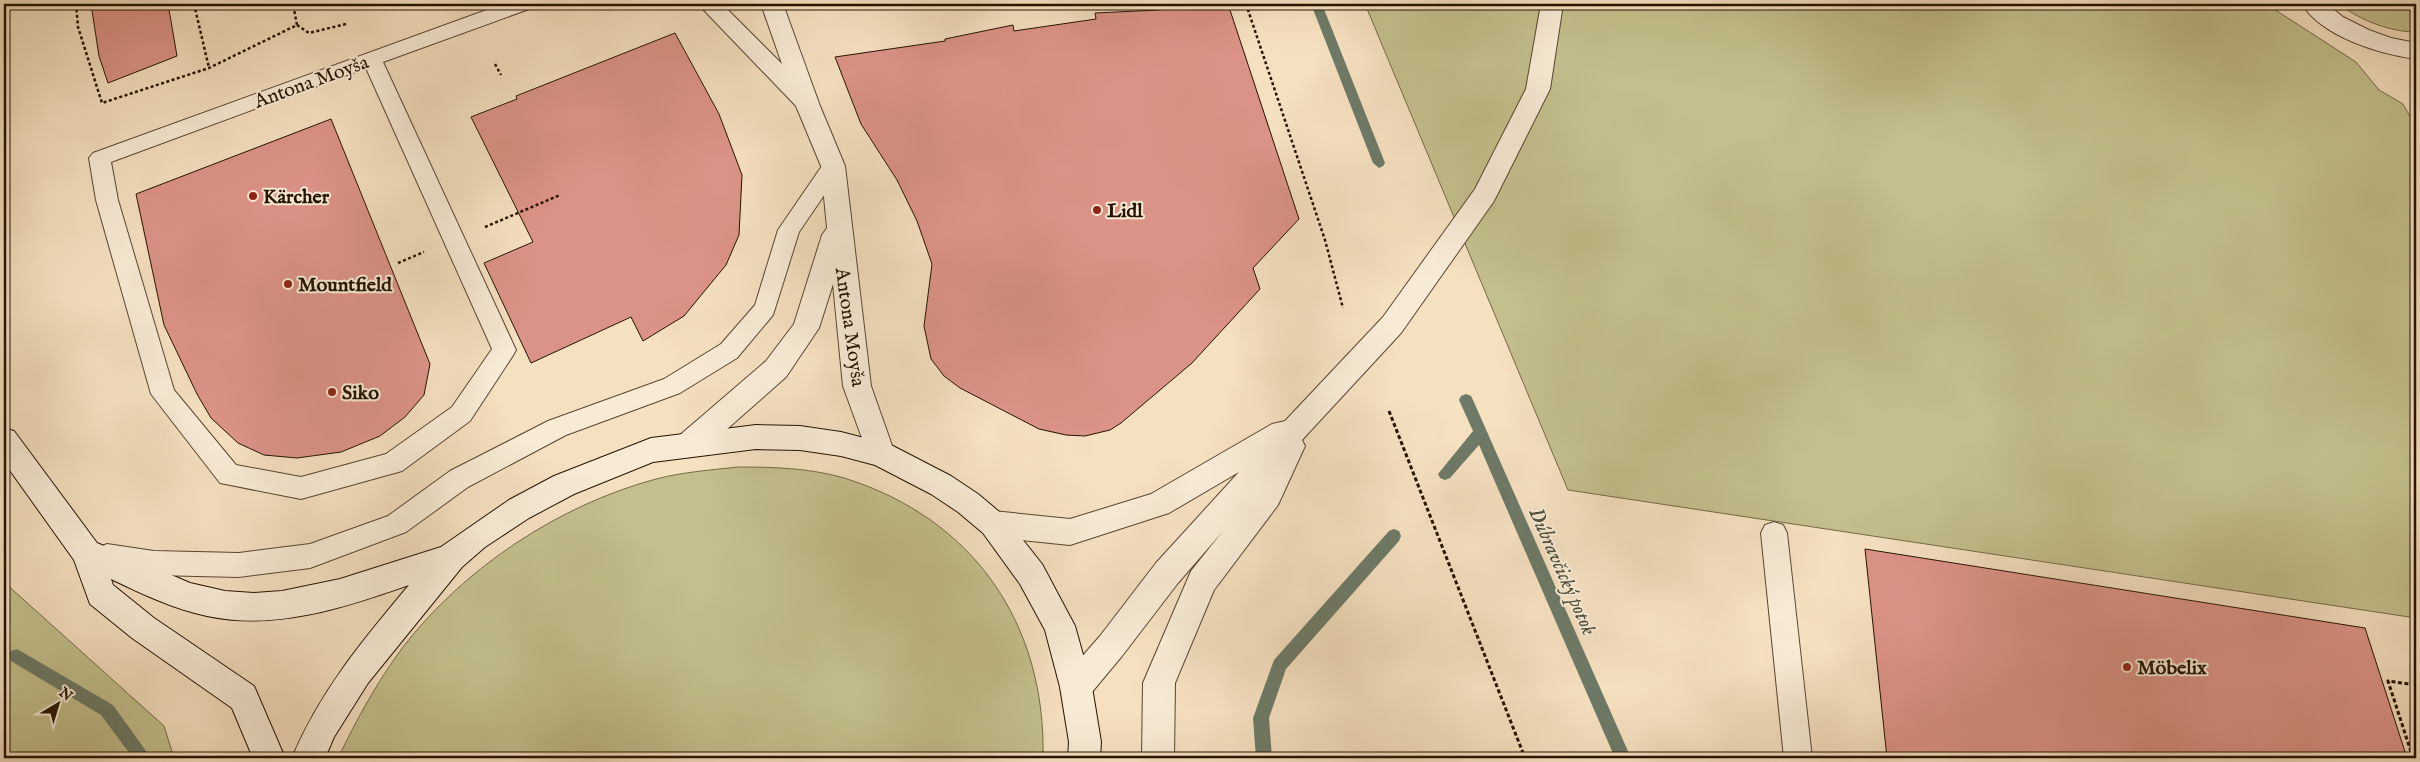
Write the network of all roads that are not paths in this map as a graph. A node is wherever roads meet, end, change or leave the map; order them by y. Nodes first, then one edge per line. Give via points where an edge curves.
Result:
1 (522, 4) edge
2 (709, 4) edge
3 (772, 4) edge
4 (1552, 4) edge
5 (2313, 4) edge
6 (2416, 52) edge
7 (372, 59) junction
8 (808, 106) junction
9 (833, 166) junction
10 (838, 226) junction
11 (1303, 420) junction
12 (4, 440) edge
13 (690, 444) junction
14 (881, 454) junction
15 (993, 524) junction
16 (1774, 533) dead end
17 (86, 553) junction
18 (451, 558) junction
19 (1076, 687) junction
20 (269, 758) edge
21 (308, 758) edge
22 (1084, 758) edge
23 (1158, 758) edge
24 (1798, 758) edge

1 - 7 lane, Antona Moyša
2 - 8 street, Antona Moyša
3 - 8 street, Antona Moyša
4 - 11 street via 1538,89 1485,194 1392,325
5 - 6 street via 2328,17 2363,36
7 - 7 lane, Antona Moyša via 504,350 461,414 393,463 301,488 229,475 163,394 107,200 100,158
8 - 9 street, Antona Moyša
9 - 10 street, Antona Moyša
9 - 17 lane via 789,230 765,310 729,350 672,386 557,428 459,480 397,524 310,556 239,565 154,563
10 - 13 street, Antona Moyša via 806,328 776,369
10 - 14 street, Antona Moyša via 856,386
11 - 15 street via 1159,504 1070,532
11 - 19 street via 1167,573
11 - 23 street via 1268,496 1202,581 1159,682
12 - 17 street
13 - 14 street via 756,437 800,438
13 - 18 street via 651,450 564,485 519,509
14 - 15 street via 941,485
15 - 19 street via 1031,574 1060,626
16 - 24 lane
17 - 18 street via 166,589 225,605 291,605
17 - 20 street via 102,594 143,628 243,697
18 - 21 street via 357,672
19 - 22 street via 1085,742

